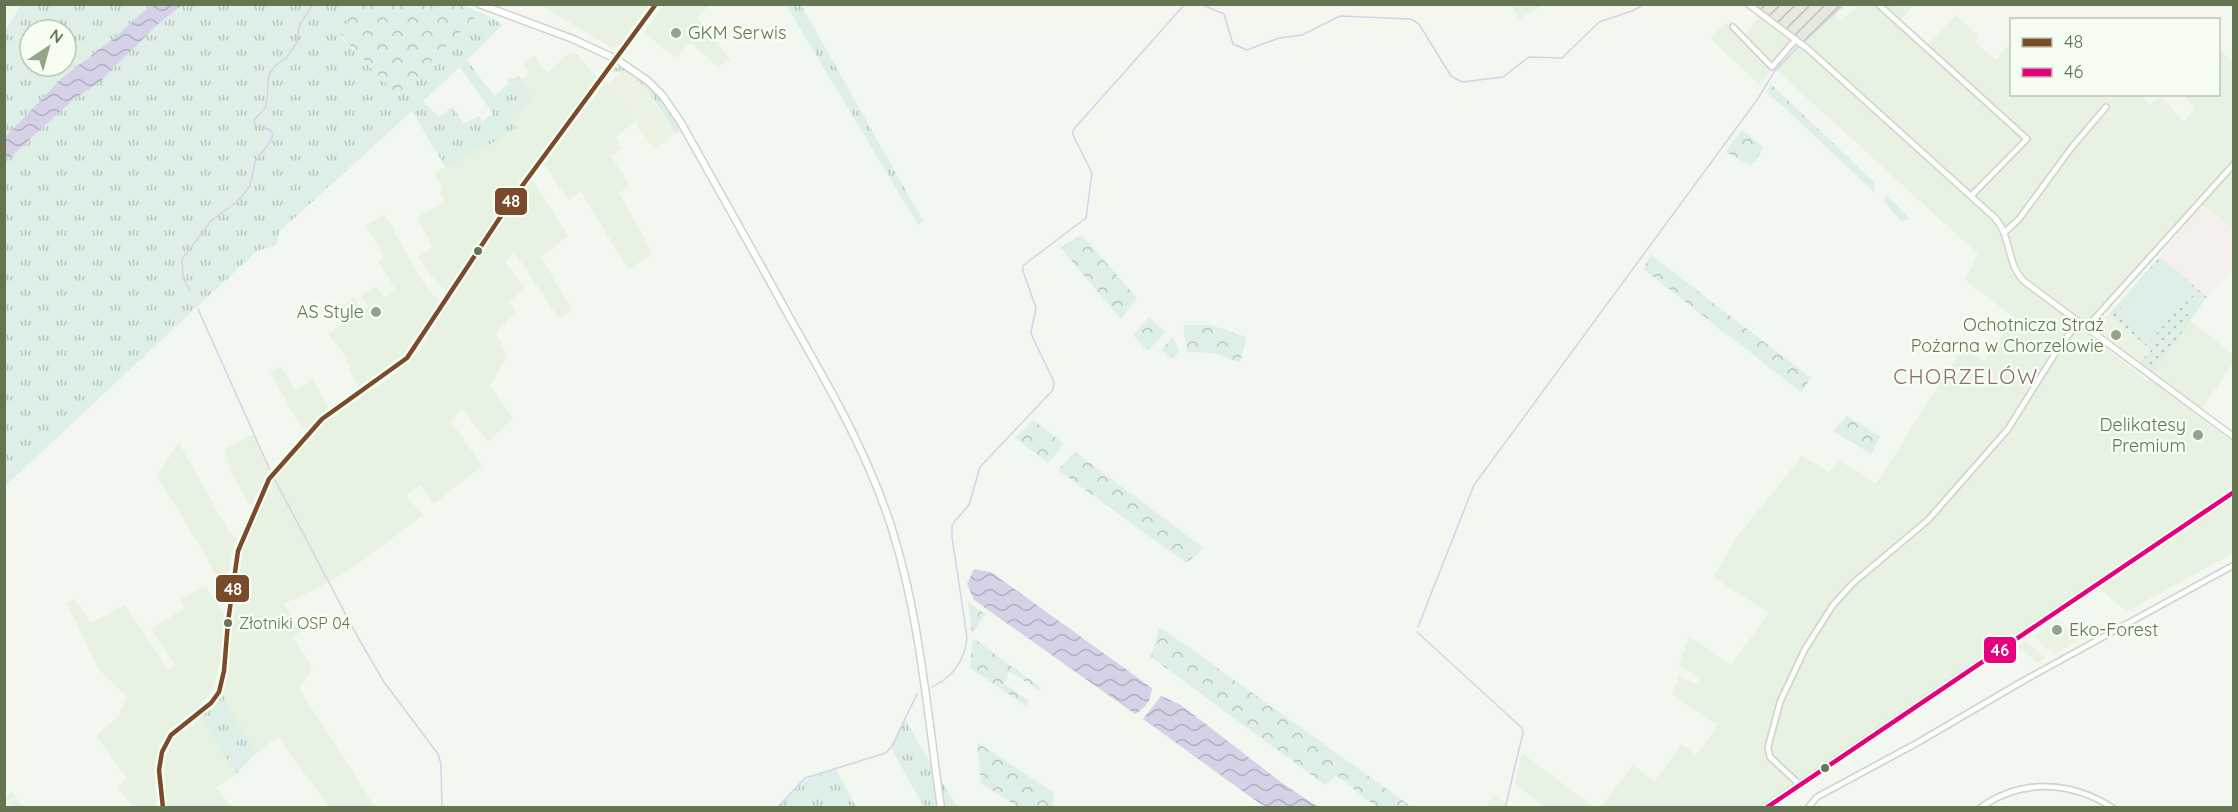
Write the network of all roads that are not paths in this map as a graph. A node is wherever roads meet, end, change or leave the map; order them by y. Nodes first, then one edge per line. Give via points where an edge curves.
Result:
1 (479, 4) edge
2 (656, 4) edge
3 (1749, 4) edge
4 (1878, 4) edge
5 (1732, 27) dead end
6 (1796, 39) junction
7 (616, 59) junction
8 (2106, 107) dead end
9 (2234, 164) edge
10 (1971, 196) junction
11 (2005, 232) junction
12 (2079, 322) junction
13 (2087, 327) junction
14 (2234, 437) edge
15 (2234, 492) edge
16 (2234, 565) edge
17 (1800, 785) junction
18 (163, 807) edge
19 (941, 807) edge
20 (1765, 807) edge
21 (1808, 807) edge
22 (1980, 807) edge
23 (2113, 807) edge

1 - 7 main road
2 - 7 street
3 - 6 street
4 - 10 street via 2027,139
5 - 6 street via 1772,67
6 - 10 street
7 - 18 street via 511,201 407,358 322,419 269,479 238,550 219,692 165,742 159,770
7 - 19 main road via 648,81 681,121 860,448 890,521 912,600
8 - 11 street
9 - 13 street
10 - 11 street
11 - 12 street via 2020,278
12 - 13 street
12 - 17 street via 2008,429 1928,520 1852,583 1817,628 1783,694 1768,747 1770,757
13 - 14 street
15 - 17 main road
16 - 21 street via 1817,796
17 - 20 main road
22 - 23 street via 2013,791 2048,785 2079,790

